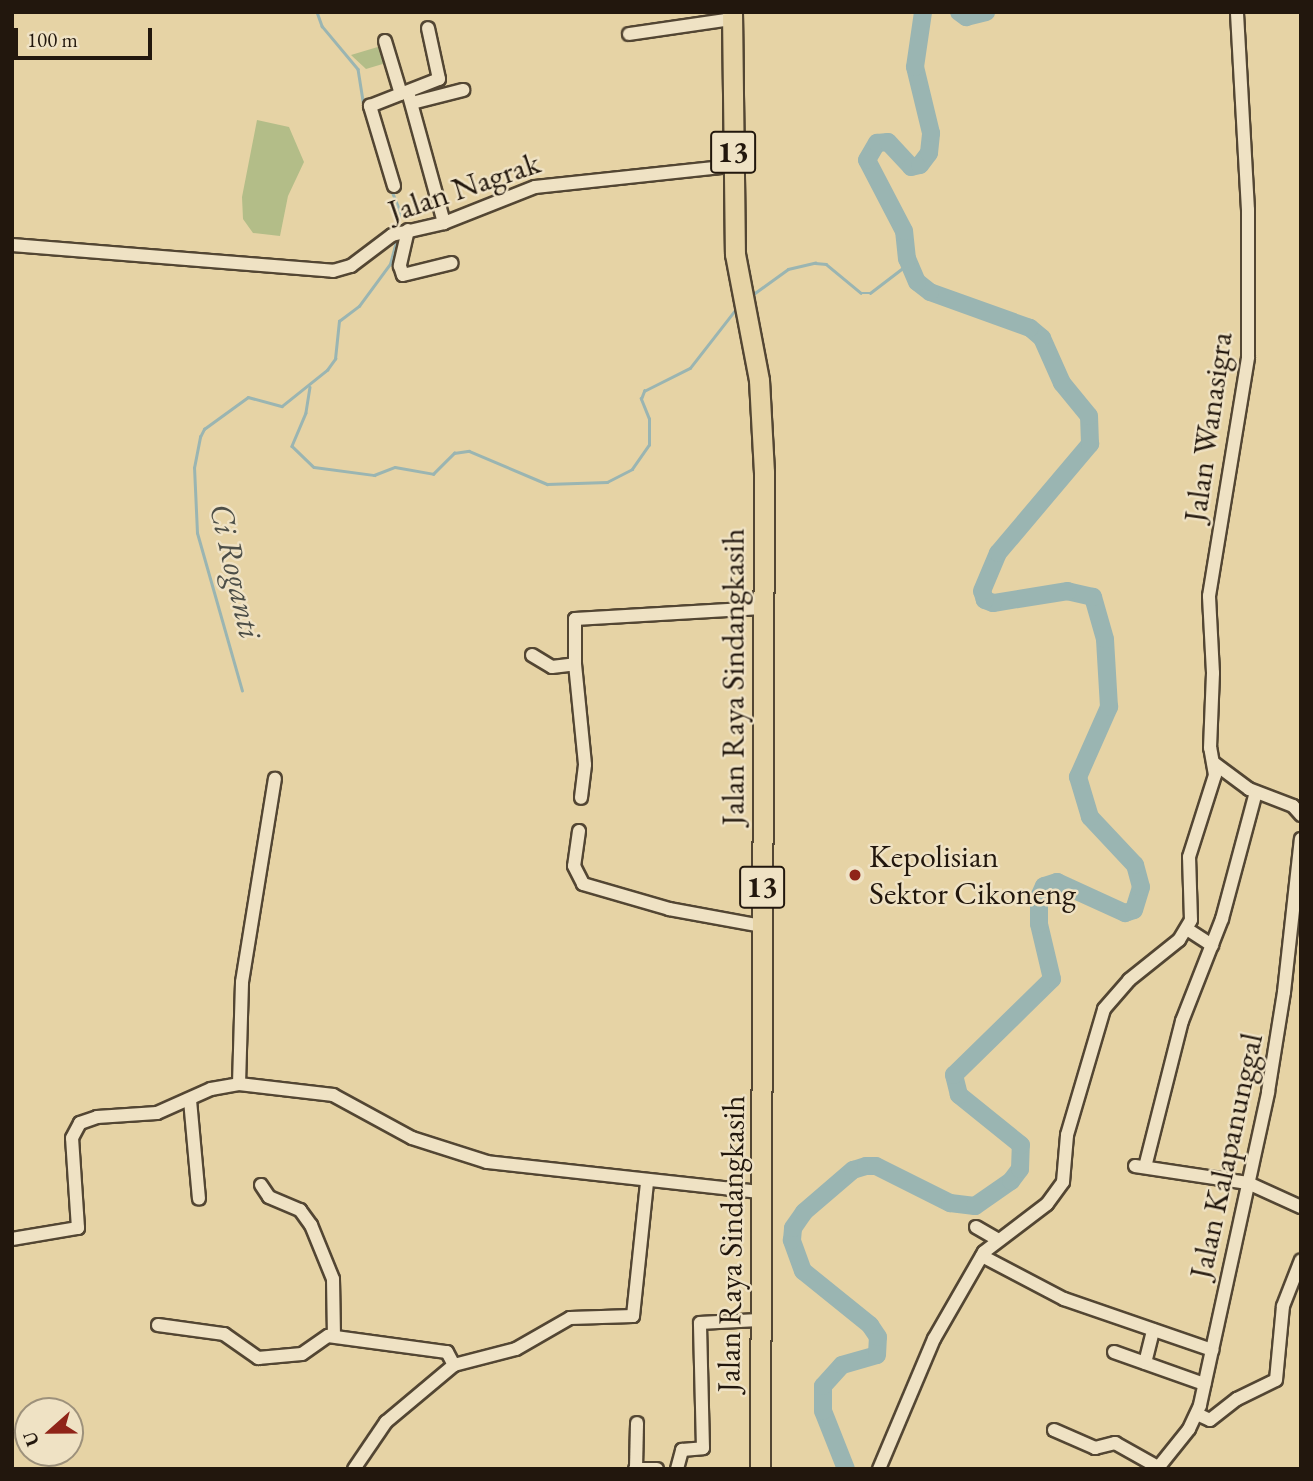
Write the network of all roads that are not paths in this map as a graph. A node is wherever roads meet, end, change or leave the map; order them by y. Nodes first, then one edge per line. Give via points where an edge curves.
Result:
1 (1237, 12) edge
2 (732, 15) edge
3 (428, 29) dead end
4 (629, 34) dead end
5 (385, 41) dead end
6 (440, 87) junction
7 (463, 90) dead end
8 (407, 96) junction
9 (733, 166) junction
10 (394, 187) dead end
11 (444, 223) junction
12 (408, 230) junction
13 (12, 245) edge
14 (453, 263) dead end
15 (762, 608) junction
16 (532, 655) dead end
17 (575, 664) junction
18 (1217, 766) junction
19 (275, 779) dead end
20 (1256, 792) junction
21 (581, 798) dead end
22 (1301, 815) edge
23 (579, 831) dead end
24 (1301, 839) edge
25 (762, 926) junction
26 (1189, 930) junction
27 (1212, 945) junction
28 (239, 1084) junction
29 (190, 1100) junction
30 (647, 1182) junction
31 (1248, 1183) junction
32 (261, 1185) dead end
33 (760, 1192) junction
34 (199, 1199) dead end
35 (1301, 1207) edge
36 (976, 1227) dead end
37 (12, 1239) edge
38 (997, 1239) junction
39 (982, 1256) junction
40 (1301, 1261) edge
41 (758, 1320) junction
42 (158, 1325) dead end
43 (1153, 1330) junction
44 (334, 1336) junction
45 (1212, 1350) junction
46 (1114, 1352) dead end
47 (1145, 1363) junction
48 (454, 1365) junction
49 (1204, 1384) junction
50 (1204, 1418) junction
51 (637, 1423) dead end
52 (1054, 1430) dead end
53 (635, 1468) edge
54 (1158, 1468) edge
55 (354, 1469) edge
56 (657, 1469) edge
57 (677, 1469) edge
58 (760, 1469) edge
59 (879, 1469) edge

1 - 18 street, Jalan Wanasigra via 1248,210 1248,357 1209,596 1210,748
2 - 4 street
2 - 9 highway, 13
3 - 6 street via 441,74
5 - 8 street
6 - 7 street
6 - 8 street
8 - 10 street via 370,106
8 - 11 street
9 - 11 street, Jalan Nagrak via 559,182
9 - 15 highway, Jalan Raya Sindangkasih / 13 via 743,300 760,391
11 - 12 street, Jalan Nagrak
12 - 13 street, Jalan Nagrak via 391,236 351,266 324,272
12 - 14 street via 400,266 403,275
15 - 17 street via 575,619
15 - 25 highway, Jalan Raya Sindangkasih / 13
16 - 17 street via 552,667
17 - 21 street via 585,765
18 - 20 street
18 - 26 street, Jalan Wanasigra via 1189,858
19 - 28 street via 244,970
20 - 22 street via 1293,806
20 - 27 street
23 - 25 street via 574,858 577,879 670,909
24 - 31 street, Jalan Kalapanunggal via 1282,1005
25 - 33 highway, Jalan Raya Sindangkasih / 13
26 - 27 street
26 - 38 street via 1129,980 1104,1009 1067,1135 1065,1178 1047,1204
27 - 31 street via 1182,1021 1140,1167
28 - 29 street
28 - 30 street via 333,1095 412,1138 486,1162
29 - 34 street
29 - 37 street via 157,1113 97,1117 80,1123 72,1138 78,1228
30 - 33 street
30 - 48 street via 633,1316 570,1318 516,1349
31 - 35 street
31 - 45 street, Jalan Kalapanunggal
32 - 44 street via 269,1197 300,1210 311,1225 333,1279
33 - 41 highway, Jalan Raya Sindangkasih / 13
36 - 38 street
38 - 39 street
39 - 43 street via 1065,1299
39 - 59 street via 934,1339
40 - 50 street via 1283,1306 1278,1378
41 - 57 street via 700,1323 703,1448 682,1450
41 - 58 highway, Jalan Raya Sindangkasih / 13
42 - 44 street via 224,1334 258,1358 302,1354 325,1336
43 - 45 street
43 - 47 street
44 - 48 street via 447,1352
45 - 49 street, Jalan Kalapanunggal
46 - 47 street
47 - 49 street
48 - 55 street via 386,1422
49 - 50 street, Jalan Kalapanunggal
50 - 54 street, Jalan Kalapanunggal
51 - 53 street
52 - 54 street via 1095,1448 1115,1443
53 - 56 street

